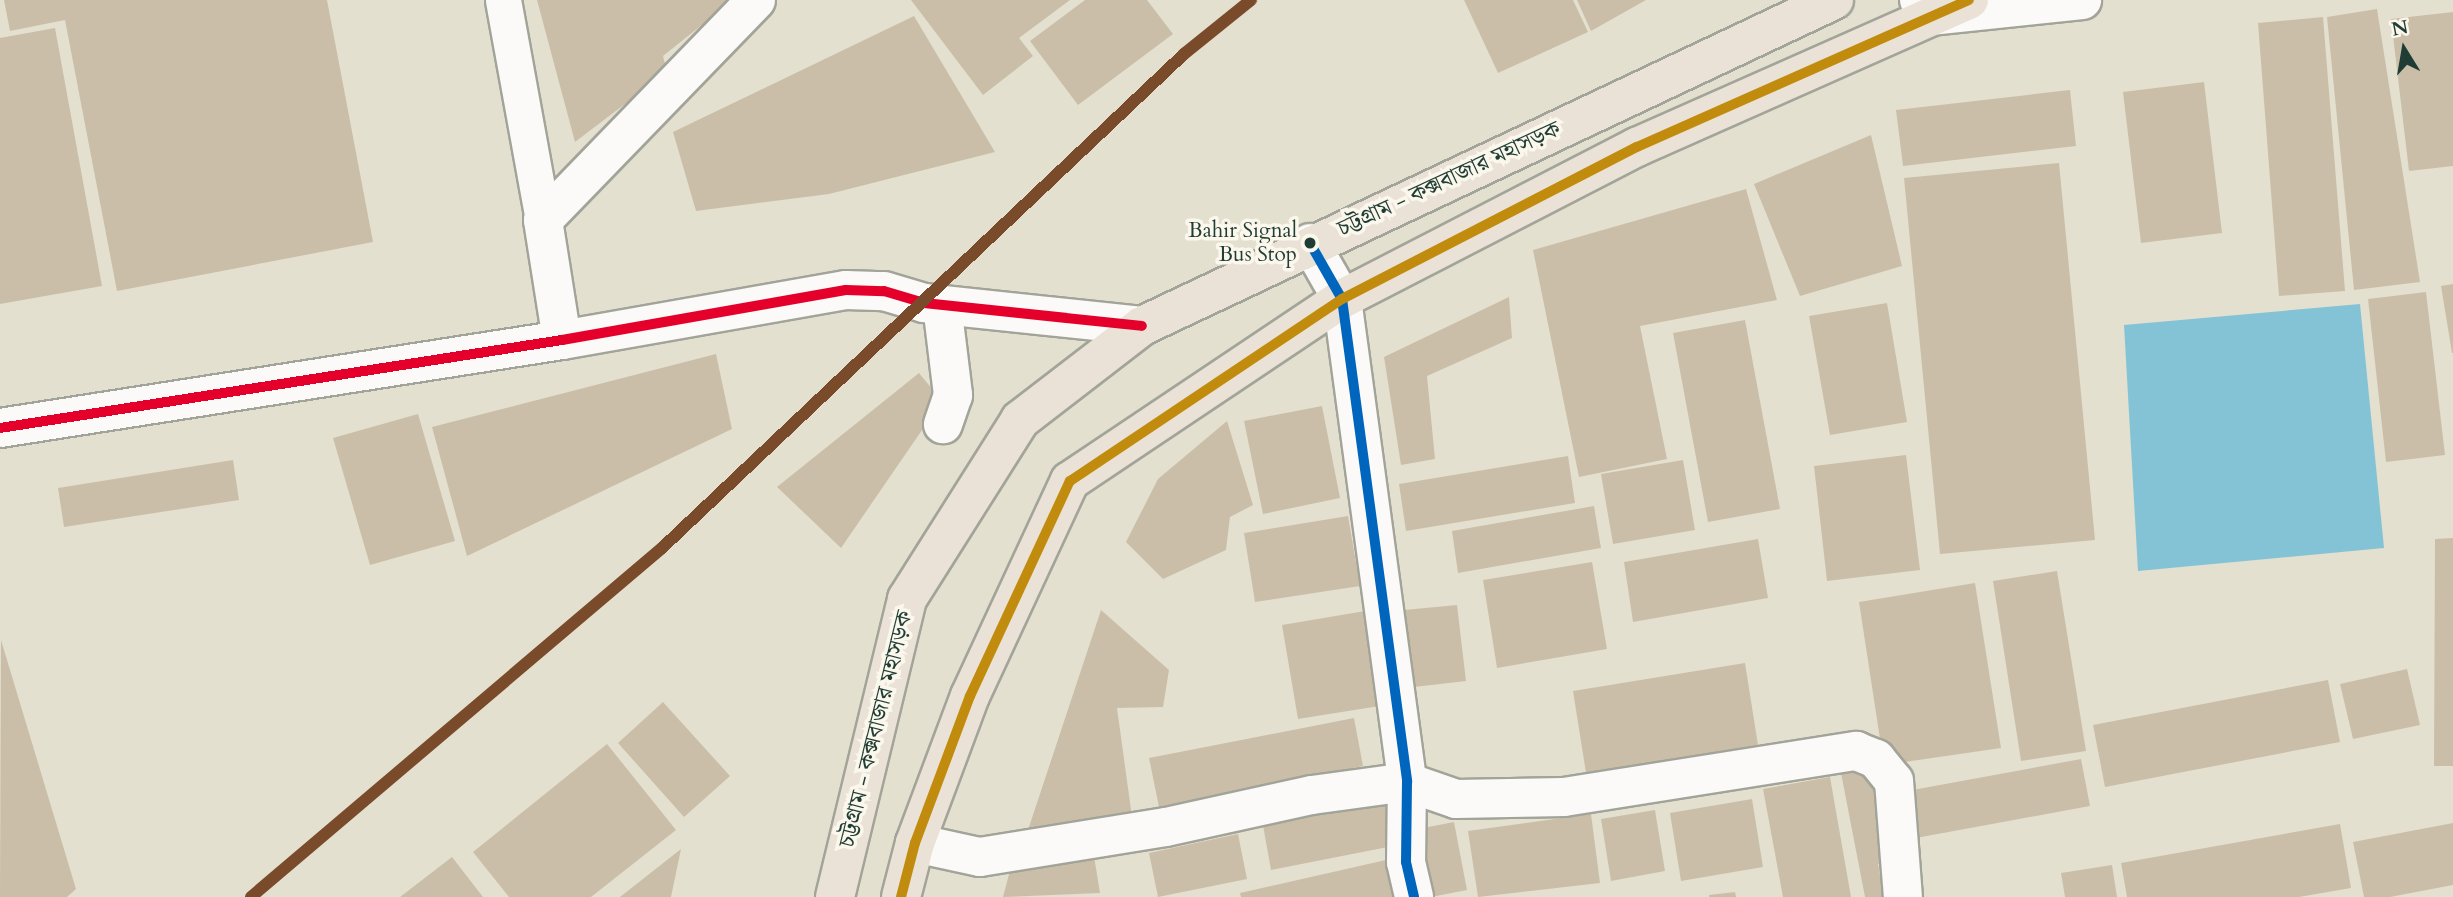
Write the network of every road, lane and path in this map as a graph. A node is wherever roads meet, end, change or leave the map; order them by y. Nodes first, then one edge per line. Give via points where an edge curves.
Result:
1 (503, 0) edge
2 (756, 0) edge
3 (1834, 0) edge
4 (1969, 0) edge
5 (2082, 0) edge
6 (1925, 8) edge
7 (543, 220) junction
8 (1310, 243) junction
9 (1342, 299) junction
10 (942, 305) junction
11 (1142, 326) junction
12 (562, 340) junction
13 (943, 424) dead end
14 (0, 428) edge
15 (1407, 782) junction
16 (915, 843) junction
17 (835, 897) edge
18 (901, 897) edge
19 (1413, 897) edge
20 (1903, 897) edge

1 - 7 lane
2 - 7 street
3 - 8 highway, চট্টগ্রাম - কক্সবাজার মহাসড়ক
4 - 6 highway
5 - 6 street
6 - 9 highway via 1637,147
7 - 12 street
8 - 9 street
8 - 11 highway, চট্টগ্রাম - কক্সবাজার মহাসড়ক
9 - 15 street
9 - 16 highway via 1070,481 970,696
10 - 11 street
10 - 12 street via 884,290 846,290
10 - 13 street via 953,395
11 - 17 highway, চট্টগ্রাম - কক্সবাজার মহাসড়ক via 1020,420 907,599
12 - 14 street
15 - 16 street via 1312,795 1166,827 981,857
15 - 19 street via 1406,862
15 - 20 street via 1456,799 1564,797 1856,751 1876,759 1894,781
16 - 18 highway

